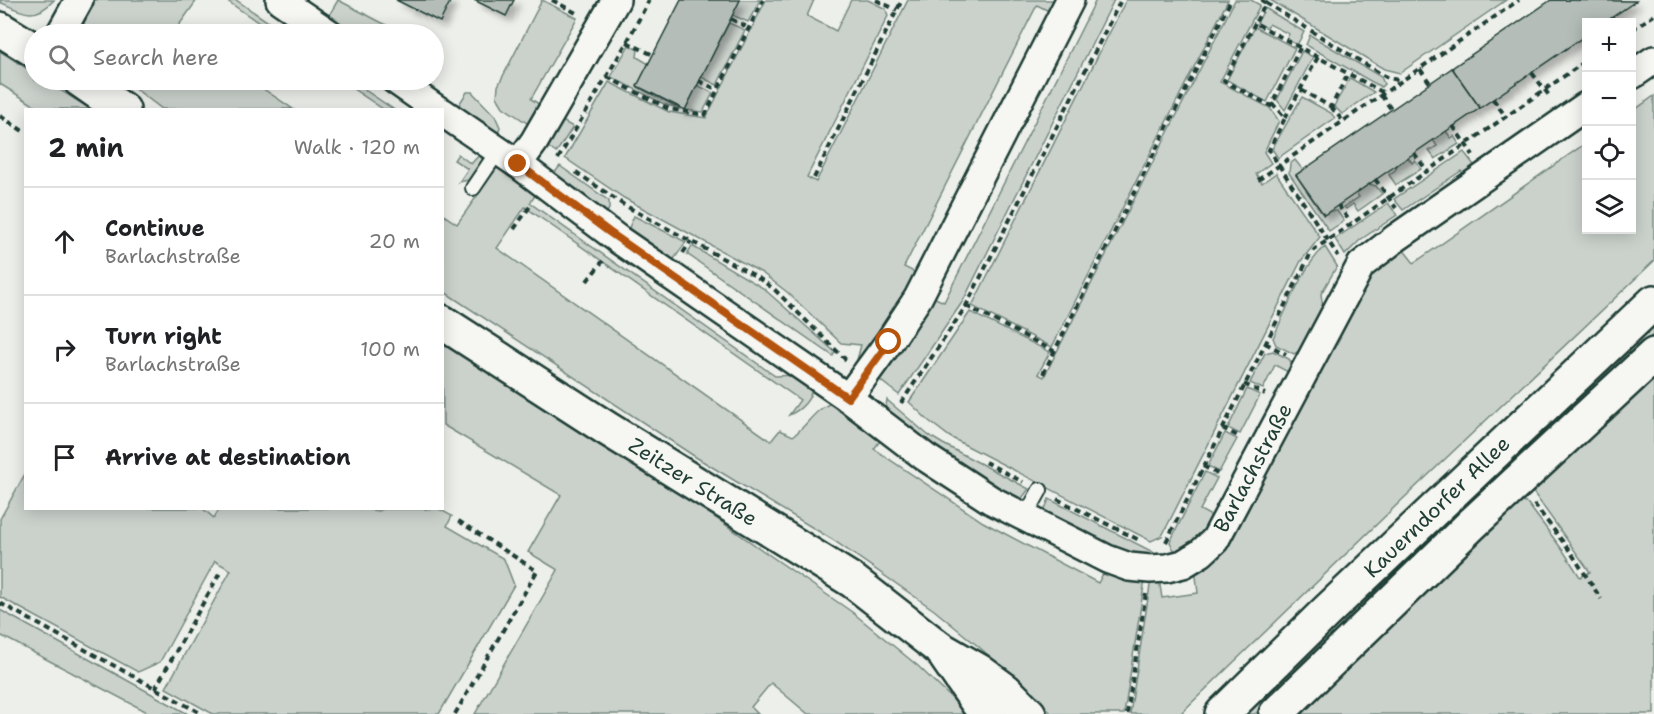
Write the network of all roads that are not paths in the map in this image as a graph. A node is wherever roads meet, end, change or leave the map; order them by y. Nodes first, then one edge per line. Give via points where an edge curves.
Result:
1 (80, 0) edge
2 (280, 0) edge
3 (616, 0) edge
4 (1070, 0) edge
5 (66, 24) edge
6 (315, 24) edge
7 (0, 29) edge
8 (24, 44) edge
9 (1654, 60) edge
10 (1636, 72) edge
11 (94, 90) edge
12 (409, 90) edge
13 (120, 108) edge
14 (435, 108) edge
15 (1582, 109) edge
16 (444, 113) edge
17 (508, 157) junction
18 (474, 188) dead end
19 (1654, 302) edge
20 (444, 323) edge
21 (1654, 355) edge
22 (848, 398) junction
23 (1040, 490) dead end
24 (1024, 518) junction
25 (939, 648) junction
26 (989, 714) edge
27 (1029, 714) edge
28 (1222, 714) edge
29 (1276, 714) edge

1 - 5 street
2 - 6 street
3 - 17 street via 534,142
4 - 22 street via 918,298
7 - 8 main road
9 - 10 street
11 - 13 main road
12 - 14 street
15 - 24 street, Barlachstraße via 1361,265 1215,540 1201,553 1167,568 1129,567
16 - 17 street, Barlachstraße
17 - 18 lane
17 - 22 street, Barlachstraße via 614,236
19 - 28 main road, Kauerndorfer Allee
20 - 25 main road, Zeitzer Straße via 853,581
21 - 29 main road, Kauerndorfer Allee
22 - 24 street, Barlachstraße via 925,457
23 - 24 lane
25 - 26 main road, Zeitzer Straße
25 - 27 main road, Zeitzer Straße via 979,671

